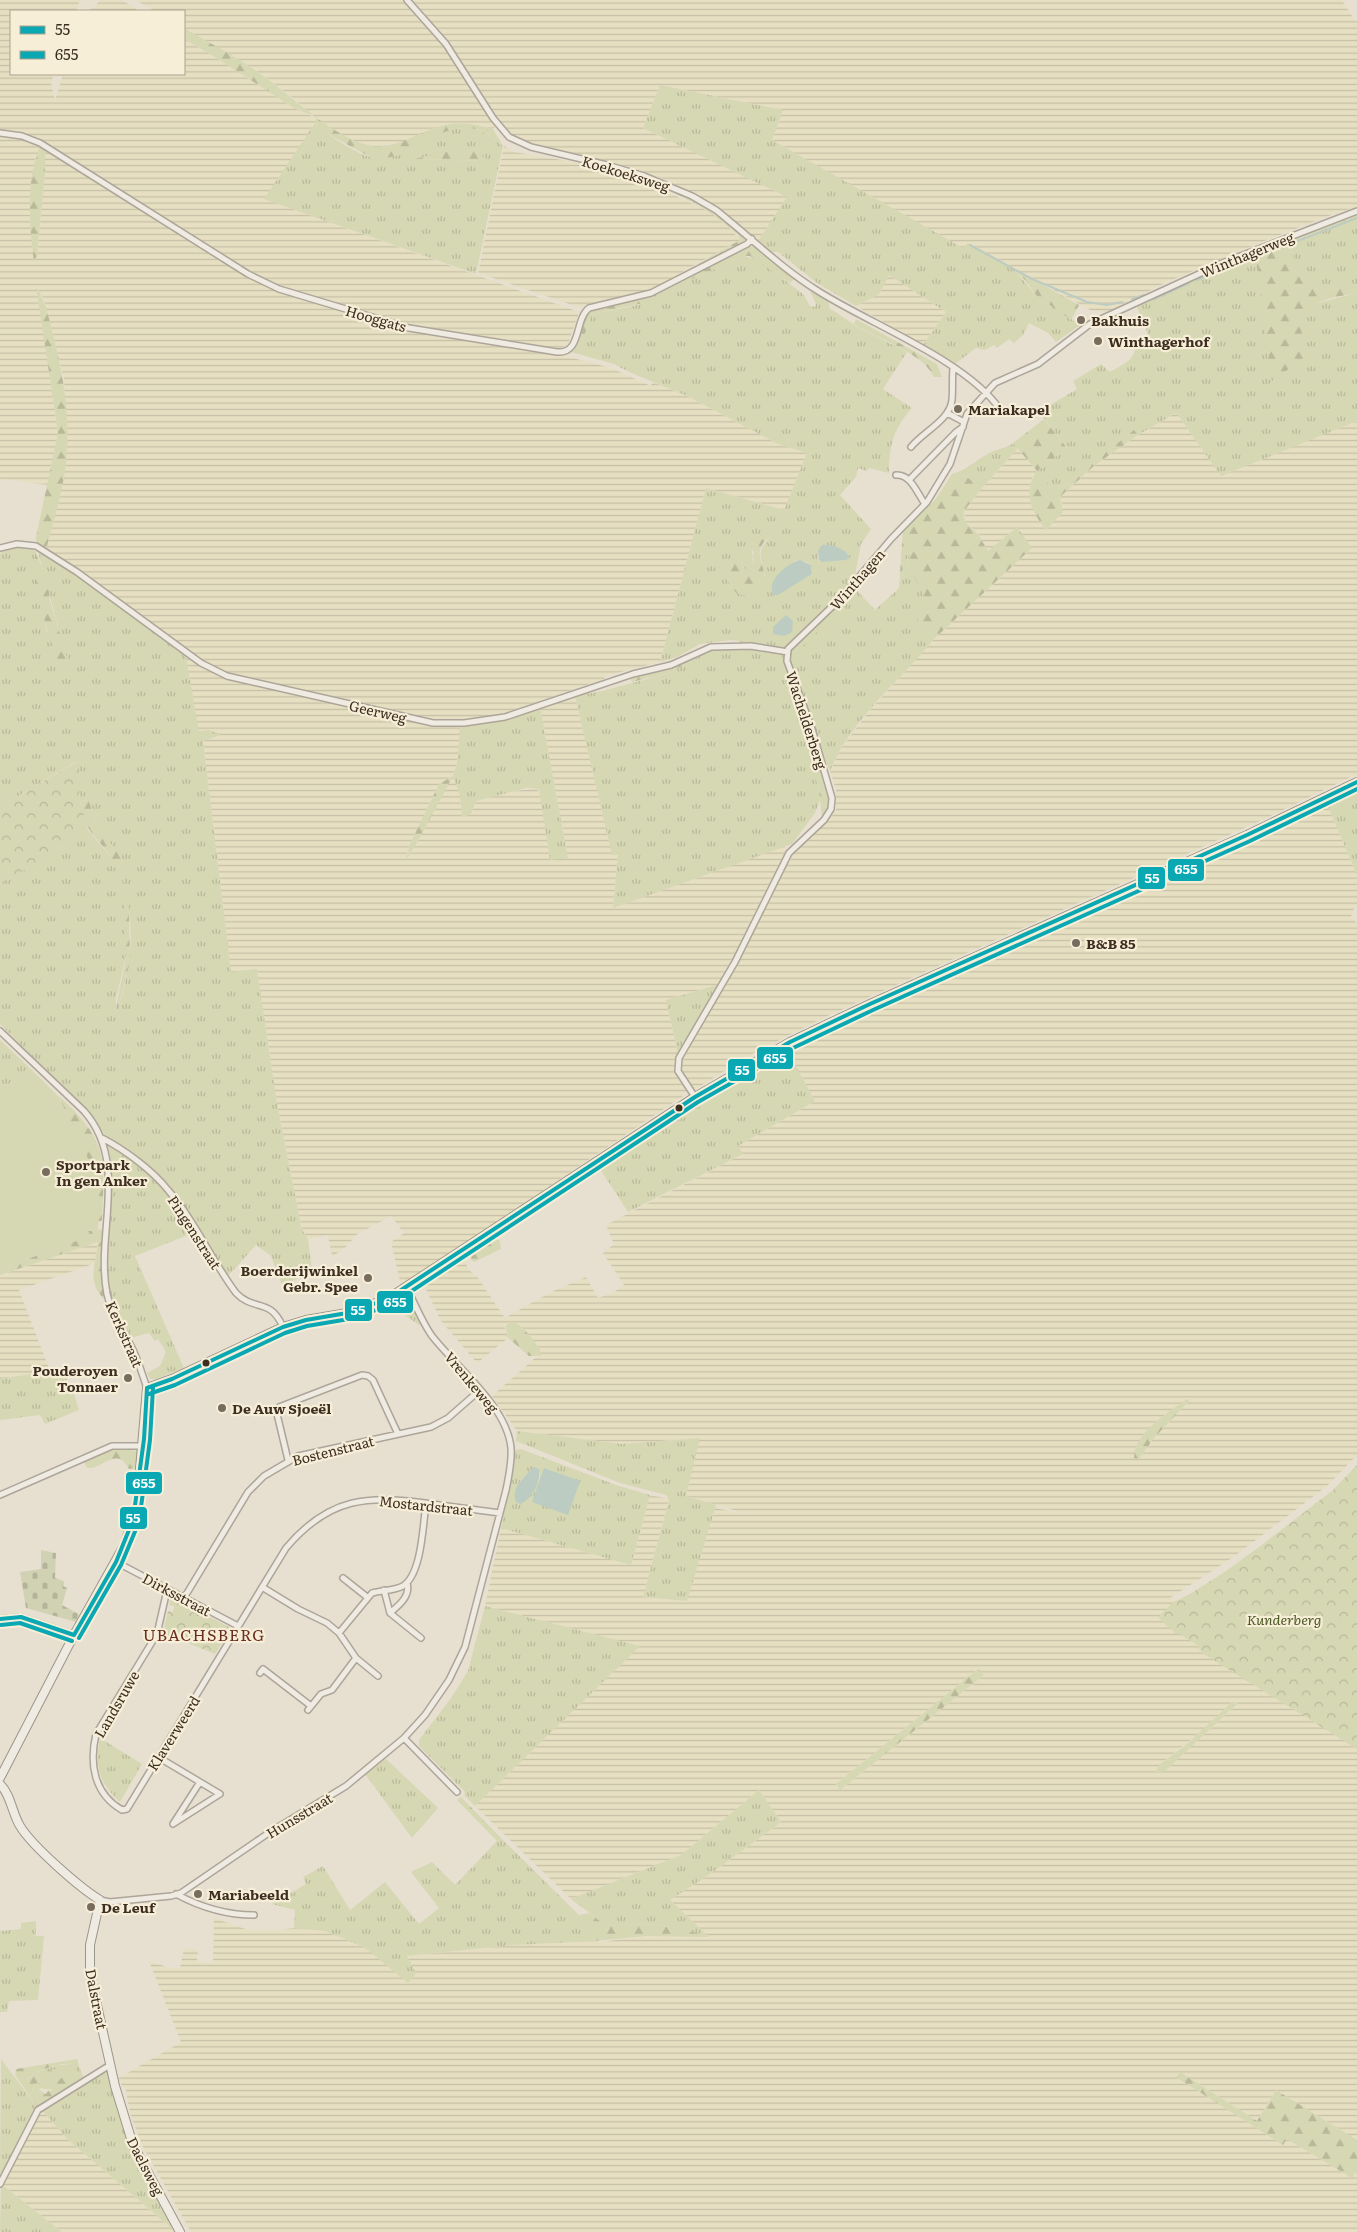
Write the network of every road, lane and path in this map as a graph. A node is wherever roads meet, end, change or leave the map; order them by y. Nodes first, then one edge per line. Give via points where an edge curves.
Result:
1 (407, 0) edge
2 (0, 133) edge
3 (1357, 211) edge
4 (752, 239) junction
5 (1140, 303) joint
6 (953, 368) junction
7 (986, 392) junction
8 (999, 408) dead end
9 (947, 413) junction
10 (964, 425) junction
11 (911, 447) dead end
12 (896, 475) dead end
13 (909, 480) junction
14 (926, 504) junction
15 (0, 548) edge
16 (788, 652) junction
17 (1357, 782) edge
18 (0, 1031) edge
19 (695, 1097) junction
20 (102, 1138) junction
21 (407, 1288) junction
22 (283, 1326) junction
23 (147, 1388) junction
24 (480, 1390) junction
25 (398, 1434) junction
26 (143, 1446) junction
27 (288, 1460) junction
28 (0, 1495) edge
29 (426, 1503) junction
30 (500, 1513) junction
31 (116, 1562) junction
32 (343, 1578) dead end
33 (407, 1583) junction
34 (262, 1586) junction
35 (167, 1590) junction
36 (384, 1590) junction
37 (367, 1597) junction
38 (184, 1598) junction
39 (390, 1613) junction
40 (0, 1619) edge
41 (238, 1626) junction
42 (339, 1633) junction
43 (74, 1635) junction
44 (421, 1638) dead end
45 (220, 1658) joint
46 (356, 1658) junction
47 (260, 1673) dead end
48 (378, 1676) dead end
49 (404, 1738) junction
50 (158, 1756) junction
51 (1, 1774) edge
52 (200, 1782) junction
53 (0, 1784) edge
54 (457, 1792) dead end
55 (127, 1809) joint
56 (176, 1894) junction
57 (100, 1900) junction
58 (254, 1915) dead end
59 (110, 2065) junction
60 (118, 2098) joint
61 (0, 2184) edge
62 (180, 2232) edge

1 - 4 street, Koekoeksweg via 446,44 493,118 509,137 530,147 623,169 669,186 709,205
2 - 4 street, Hooggats via 40,143 271,286 409,328 554,352 572,348 584,312 589,308 650,293
3 - 5 street, Winthagerweg via 1225,262
4 - 6 street, Koekoeksweg via 818,291
5 - 7 street, Winthagen via 1086,326 1038,364 995,383
6 - 7 street
6 - 9 street via 952,402
7 - 8 street
7 - 10 street, Winthagen via 967,414
9 - 10 street
9 - 11 street
10 - 13 street, Winthagen
10 - 14 street, Winthagen via 950,464
12 - 13 street via 903,475
13 - 14 street
14 - 16 street, Winthagen via 898,531 835,606 792,644
15 - 16 street, Geerweg via 17,544 36,546 77,572 201,663 227,676 433,723 464,723 505,717 632,674 678,662 711,646 751,646
16 - 19 street, Wachelderberg via 787,661 812,729 832,805 824,820 790,853 728,975 680,1058 678,1070
17 - 19 street via 1247,835 819,1027
18 - 20 street, Kerkstraat via 89,1116
19 - 21 street
20 - 22 street, Pingenstraat via 161,1182 236,1293 246,1301 273,1310
20 - 23 street, Kerkstraat via 109,1172 105,1257 107,1295
21 - 22 street via 369,1307
21 - 24 street, Vrenkeweg via 431,1333
22 - 23 street via 178,1377
23 - 26 street, Kerkstraat
24 - 25 street, Bostenstraat via 440,1424
24 - 30 street, Vrenkeweg via 502,1420 511,1446 510,1468
25 - 27 street, Bostenstraat
25 - 27 street via 374,1380 362,1376 279,1407 277,1414
26 - 28 street via 112,1446
26 - 31 street, Kerkstraat via 133,1520
27 - 38 street, Bostenstraat via 248,1492
29 - 30 street, Mostardstraat
29 - 33 street via 420,1552
29 - 34 street, Mostardstraat via 388,1498 350,1503 333,1510 293,1540
30 - 49 street, Hunsstraat via 459,1662 435,1703
31 - 35 street, Dirksstraat
31 - 43 street, Kerkstraat
32 - 37 street
33 - 36 street
33 - 39 street via 406,1596
34 - 41 street, Mostardstraat
34 - 42 street
35 - 38 street, Dirksstraat
35 - 55 street, Landsruwe via 157,1634 96,1734 93,1747 96,1781 116,1806
36 - 37 street
36 - 39 street
37 - 42 street
38 - 41 street, Dirksstraat
39 - 44 street
40 - 43 street via 20,1617
41 - 45 street, Mostardstraat
42 - 46 street
43 - 51 street, Kerkstraat
45 - 50 street, Klaverweerd
46 - 47 street via 332,1690 321,1694 310,1708 263,1669
46 - 48 street
49 - 54 street
49 - 56 street, Hunsstraat via 337,1792
50 - 52 street
50 - 55 street, Klaverweerd
52 - 52 street via 220,1794 173,1824 177,1818
53 - 57 street via 24,1832 50,1860
56 - 57 street, Hunsstraat via 110,1902
56 - 58 street via 232,1915
57 - 59 street, Dalstraat via 92,1934 90,1964
59 - 60 street, Dalstraat
59 - 61 street via 38,2110
60 - 62 street, Daelsweg via 133,2144

